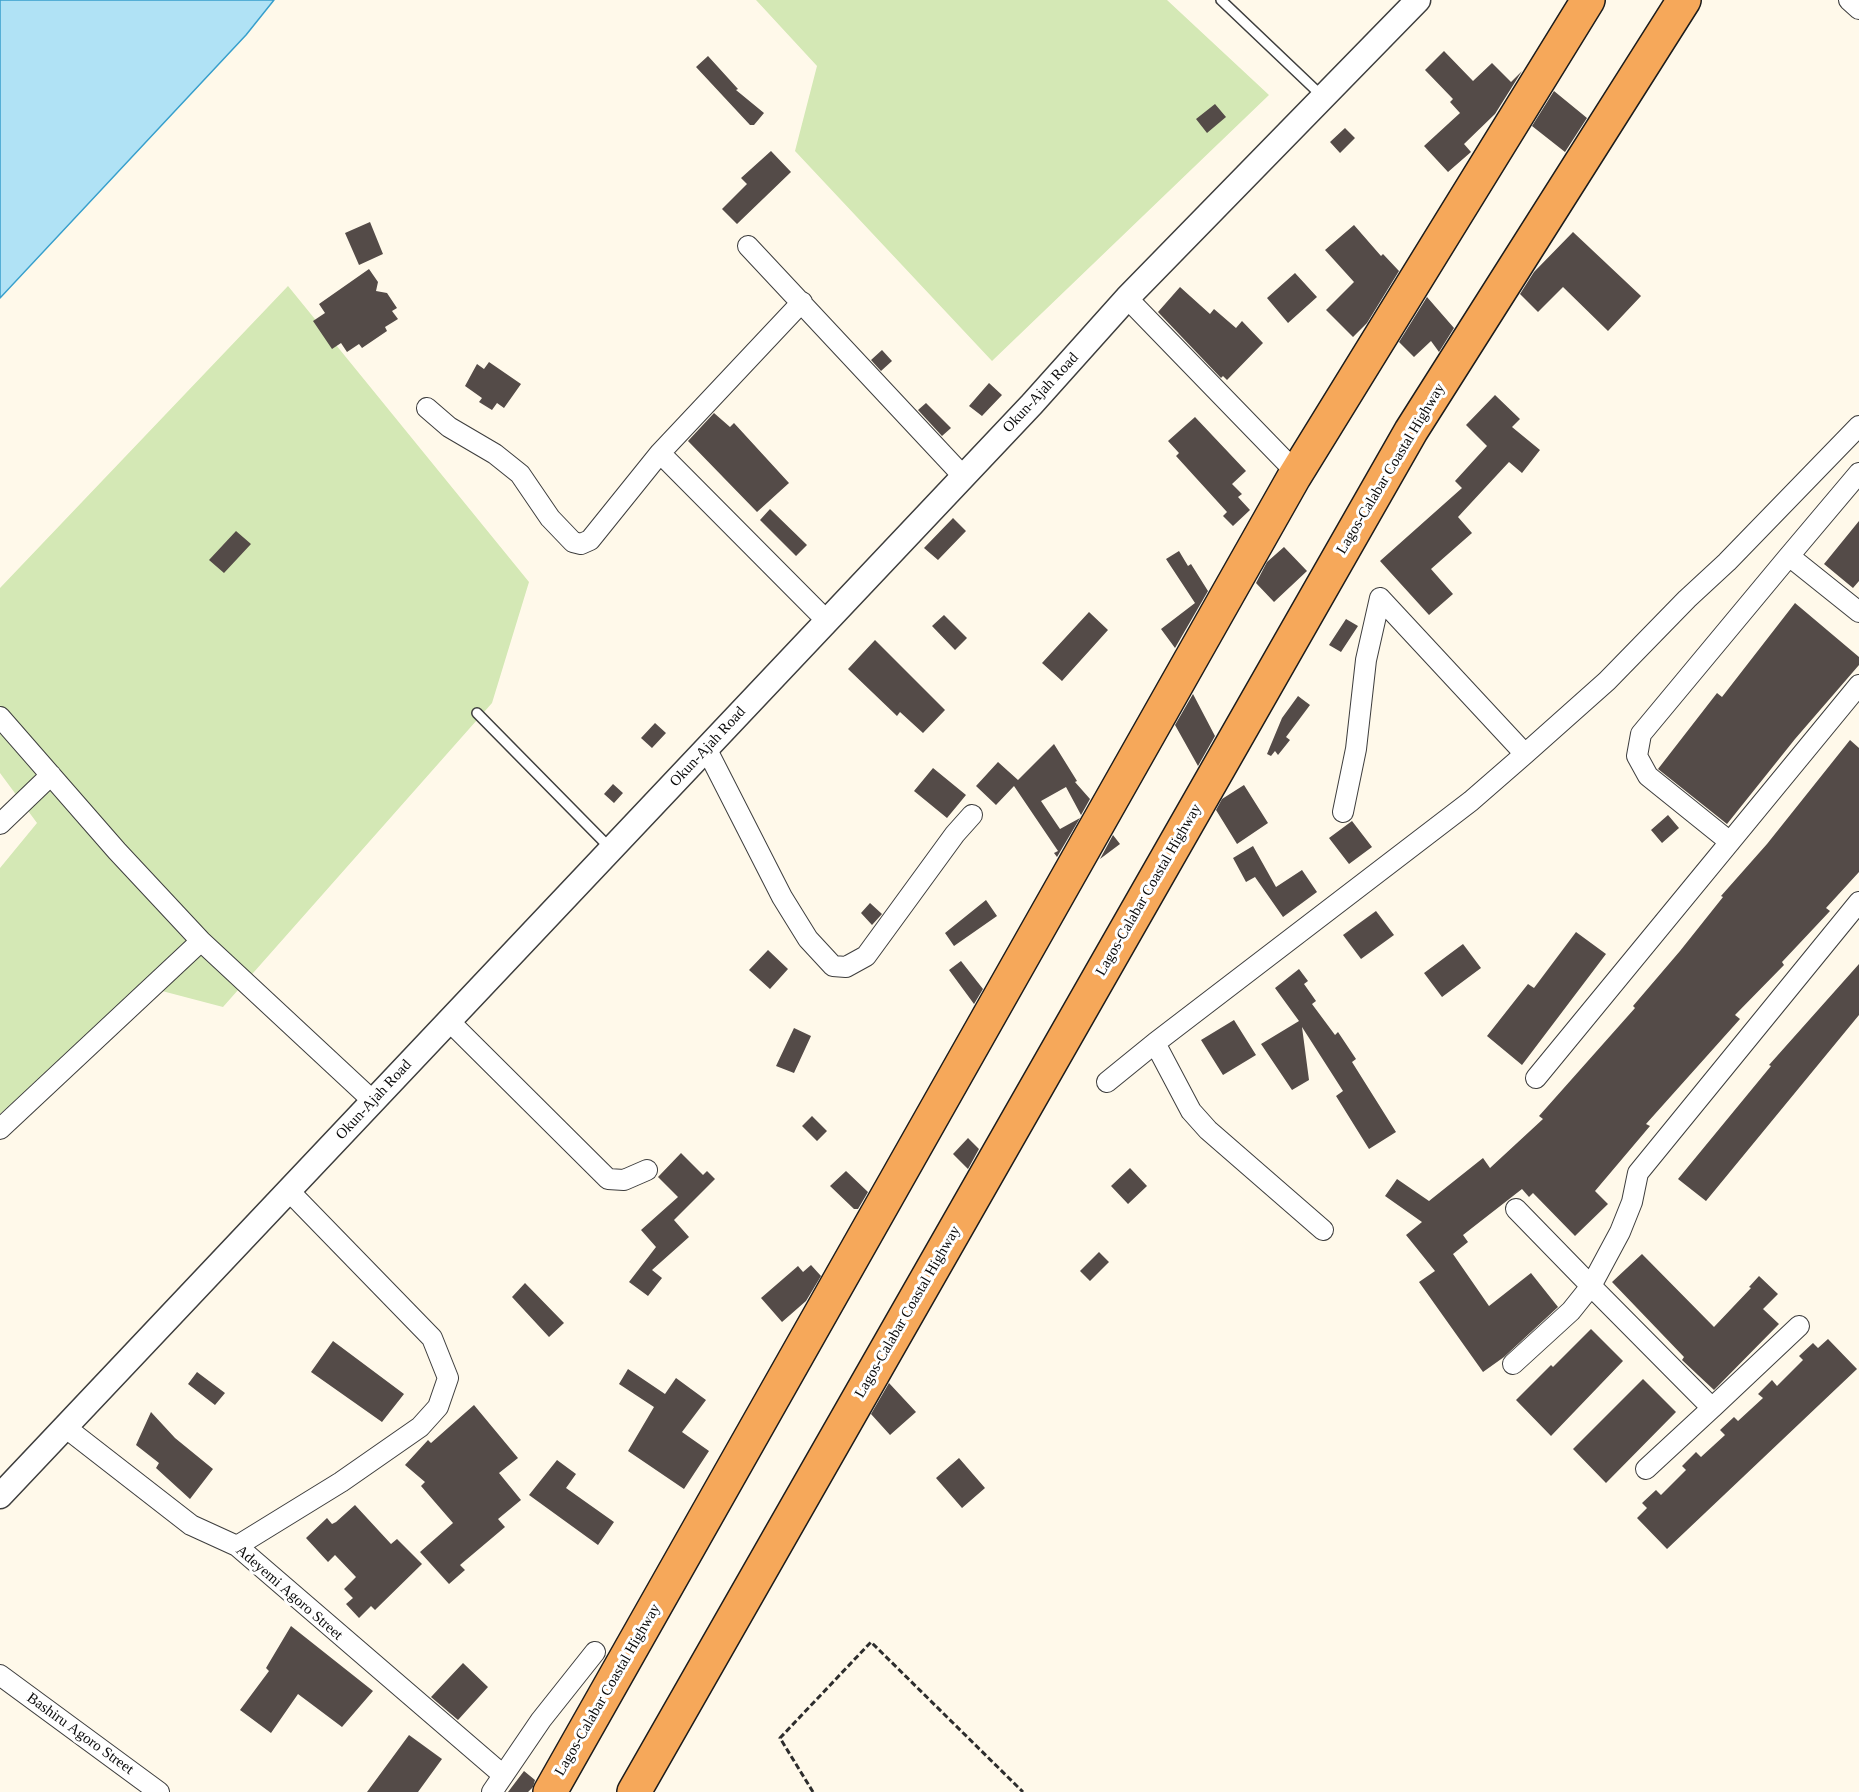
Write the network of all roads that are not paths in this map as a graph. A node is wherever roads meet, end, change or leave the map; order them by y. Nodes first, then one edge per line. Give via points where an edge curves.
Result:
1 (1221, 0) edge
2 (1418, 0) edge
3 (1588, 0) edge
4 (1684, 0) edge
5 (1849, 0) edge
6 (1859, 9) edge
7 (1323, 97) junction
8 (748, 246) dead end
9 (1127, 298) junction
10 (802, 302) junction
11 (427, 408) dead end
12 (1859, 426) edge
13 (660, 453) junction
14 (1287, 464) dead end
15 (1859, 474) edge
16 (963, 476) junction
17 (1789, 556) junction
18 (1859, 612) edge
19 (826, 620) junction
20 (1859, 685) edge
21 (477, 713) dead end
22 (0, 717) edge
23 (706, 748) junction
24 (1525, 754) junction
25 (51, 775) junction
26 (1343, 812) dead end
27 (972, 815) dead end
28 (0, 824) edge
29 (1730, 842) junction
30 (611, 849) junction
31 (1859, 902) edge
32 (201, 941) junction
33 (449, 1021) junction
34 (1155, 1043) junction
35 (1536, 1078) dead end
36 (1107, 1082) dead end
37 (373, 1101) junction
38 (0, 1130) edge
39 (647, 1170) dead end
40 (288, 1190) junction
41 (1516, 1209) dead end
42 (1323, 1230) dead end
43 (1591, 1286) junction
44 (1799, 1326) dead end
45 (1513, 1364) dead end
46 (1712, 1408) junction
47 (64, 1427) junction
48 (1646, 1469) dead end
49 (0, 1496) edge
50 (237, 1546) junction
51 (595, 1652) dead end
52 (0, 1675) edge
53 (503, 1775) junction
54 (159, 1792) edge
55 (492, 1792) edge
56 (550, 1792) edge
57 (634, 1792) edge

1 - 7 lane
2 - 7 street, Okun-Ajah Road
3 - 56 highway, Lagos-Calabar Coastal Highway via 1294,477
4 - 57 highway, Lagos-Calabar Coastal Highway via 1411,431
5 - 6 street
7 - 9 street, Okun-Ajah Road
8 - 10 street
9 - 14 street
9 - 16 street, Okun-Ajah Road
10 - 13 street
10 - 16 street
11 - 13 street via 520,474 550,518 573,542 581,544 590,540
12 - 24 street via 1607,681
13 - 19 street
15 - 17 street
16 - 19 street, Okun-Ajah Road
17 - 18 street
17 - 29 street via 1641,734 1637,756 1648,776
19 - 23 street, Okun-Ajah Road
20 - 29 street
21 - 30 lane
22 - 25 street
23 - 27 street via 782,897 808,939 833,966 846,967 866,956
23 - 30 street, Okun-Ajah Road
24 - 26 street via 1380,598 1366,660 1356,749
24 - 34 street via 1453,815
25 - 28 street
25 - 32 street
29 - 35 street
30 - 33 street, Okun-Ajah Road
31 - 43 street via 1638,1173 1620,1232
32 - 37 street
32 - 38 street
33 - 37 street, Okun-Ajah Road
33 - 39 street via 608,1179 624,1180
34 - 36 street
34 - 42 street via 1191,1112
37 - 40 street, Okun-Ajah Road
40 - 47 street, Okun-Ajah Road
40 - 50 street via 432,1338 448,1378 438,1407 420,1427 341,1482
41 - 43 street
43 - 45 street via 1571,1311
43 - 46 street
44 - 46 street
46 - 48 street
47 - 49 street, Okun-Ajah Road
47 - 50 street, Adeyemi Agoro Street via 192,1525
50 - 53 street, Adeyemi Agoro Street
51 - 53 street
52 - 54 street, Bashiru Agoro Street
53 - 55 street

